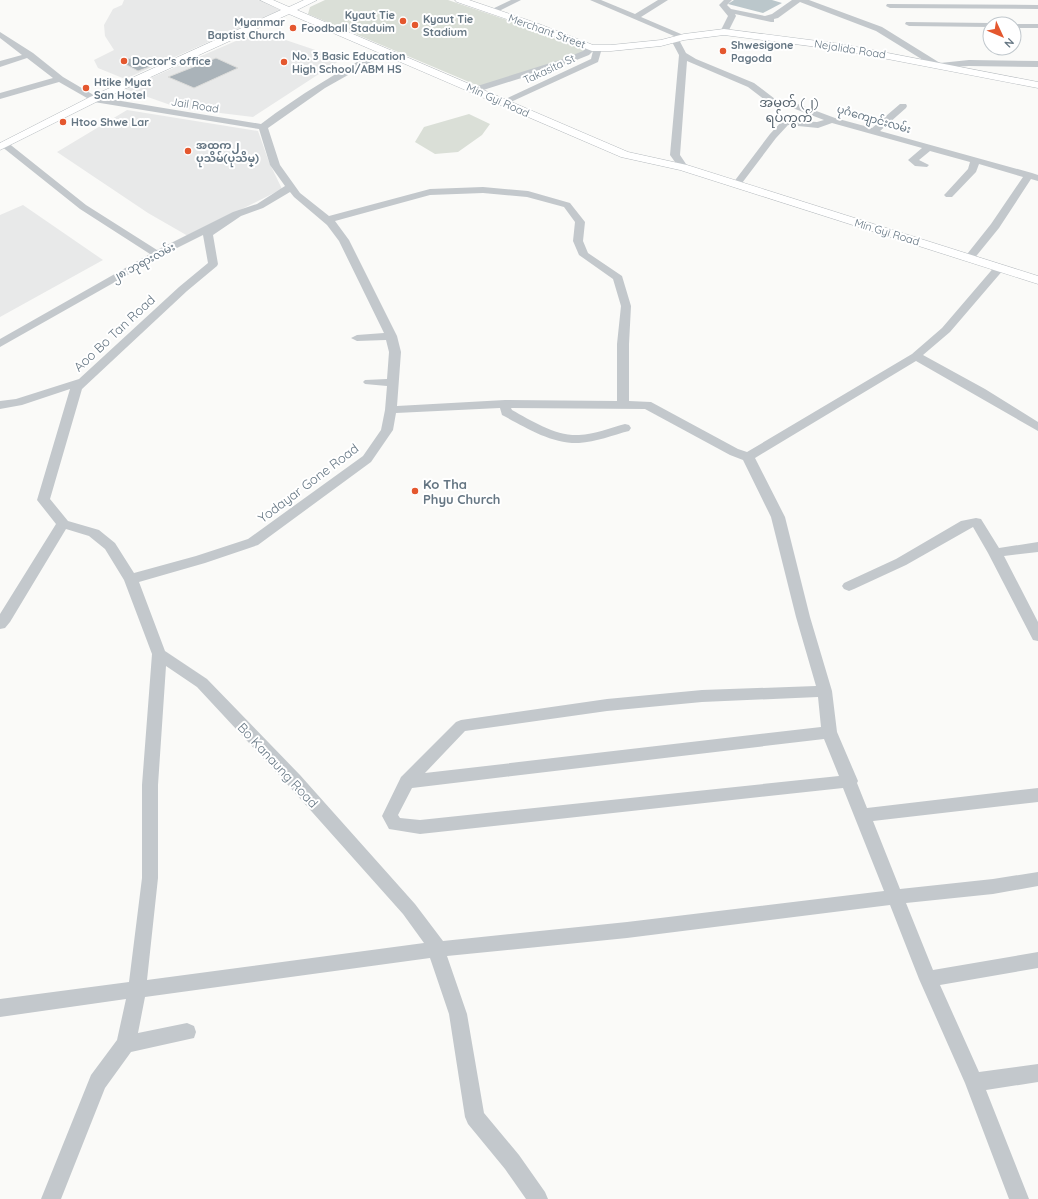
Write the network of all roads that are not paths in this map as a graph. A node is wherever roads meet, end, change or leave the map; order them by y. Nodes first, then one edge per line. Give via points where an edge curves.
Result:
1 (265, 0) edge
2 (304, 0) edge
3 (312, 0) edge
4 (460, 0) edge
5 (517, 0) edge
6 (594, 0) edge
7 (614, 0) edge
8 (664, 0) edge
9 (728, 0) edge
10 (797, 0) edge
11 (802, 0) edge
12 (607, 5) junction
13 (890, 6) dead end
14 (1038, 7) edge
15 (287, 10) junction
16 (492, 10) junction
17 (729, 11) junction
18 (952, 12) edge
19 (635, 16) junction
20 (982, 22) edge
21 (909, 24) dead end
22 (1022, 26) edge
23 (1038, 26) edge
24 (724, 32) junction
25 (0, 34) edge
26 (679, 39) junction
27 (661, 43) joint
28 (595, 48) junction
29 (384, 51) junction
30 (683, 55) junction
31 (30, 56) junction
32 (0, 64) edge
33 (1038, 64) edge
34 (938, 66) junction
35 (57, 76) junction
36 (1038, 85) edge
37 (0, 89) edge
38 (474, 90) junction
39 (0, 96) edge
40 (92, 98) junction
41 (502, 103) junction
42 (903, 106) dead end
43 (832, 120) junction
44 (263, 127) junction
45 (873, 132) junction
46 (1, 145) edge
47 (929, 147) junction
48 (975, 160) junction
49 (924, 166) dead end
50 (683, 167) junction
51 (1033, 176) edge
52 (736, 185) junction
53 (290, 187) junction
54 (949, 195) dead end
55 (237, 214) junction
56 (327, 220) junction
57 (157, 254) junction
58 (969, 258) junction
59 (1000, 267) junction
60 (1038, 280) edge
61 (391, 336) junction
62 (357, 338) dead end
63 (0, 344) edge
64 (916, 356) junction
65 (81, 382) junction
66 (369, 382) dead end
67 (393, 383) junction
68 (505, 404) junction
69 (622, 404) junction
70 (0, 405) edge
71 (391, 410) junction
72 (1038, 426) edge
73 (625, 428) dead end
74 (748, 457) junction
75 (63, 524) junction
76 (1038, 548) edge
77 (995, 553) junction
78 (131, 579) junction
79 (849, 586) dead end
80 (1033, 616) edge
81 (0, 624) edge
82 (1038, 636) edge
83 (159, 654) junction
84 (825, 691) junction
85 (829, 732) junction
86 (850, 781) junction
87 (407, 782) junction
88 (1038, 795) edge
89 (862, 815) junction
90 (1038, 879) edge
91 (894, 896) junction
92 (437, 950) junction
93 (1038, 960) edge
94 (928, 978) junction
95 (137, 990) junction
96 (0, 1008) edge
97 (187, 1032) dead end
98 (125, 1044) junction
99 (1038, 1073) edge
100 (974, 1082) junction
101 (52, 1199) edge
102 (538, 1199) edge
103 (1018, 1199) edge

1 - 15 main road, Min Gyi Road
2 - 15 main road
3 - 15 main road
4 - 16 main road, Merchant Street
5 - 16 street
6 - 12 street
7 - 12 street
8 - 19 street
9 - 17 street via 723,5
10 - 17 street via 767,19
11 - 34 street via 879,29
12 - 19 street
13 - 18 street
14 - 18 street
15 - 29 main road, Min Gyi Road
15 - 40 main road
16 - 28 main road, Merchant Street
17 - 24 street via 732,16
18 - 20 street
18 - 21 street
19 - 26 street
22 - 23 street
24 - 26 main road, Nejalida Road
24 - 34 main road, Nejalida Road via 841,46
25 - 31 street, Jail Road
26 - 27 main road, Nejalida Road
26 - 30 street
27 - 28 main road, Merchant Street
28 - 38 street via 566,61
28 - 41 street, Takasita St via 595,60
29 - 38 main road, Min Gyi Road
29 - 44 street via 303,97
30 - 43 street, ပုဂံကျောင်းလမ်း via 750,85 772,101
30 - 50 street via 675,155
31 - 32 street
31 - 35 street, Jail Road
33 - 34 street
34 - 36 main road, Nejalida Road
35 - 37 street
35 - 39 street
35 - 40 street, Jail Road
38 - 41 main road, Min Gyi Road
40 - 44 street, Jail Road
40 - 46 main road
41 - 50 main road, Min Gyi Road via 625,155
42 - 45 street
43 - 45 street, ပုဂံကျောင်းလမ်း
43 - 52 street via 818,125 786,122
44 - 53 street, Yodayar Gone Road via 275,165
45 - 47 street, ပုဂံကျောင်းလမ်း
46 - 57 street via 83,207
47 - 48 street, ပုဂံကျောင်းလမ်း
47 - 49 street via 913,160
48 - 51 street, ပုဂံကျောင်းလမ်း
48 - 54 street via 973,170
50 - 52 main road, Min Gyi Road
51 - 58 street
52 - 58 main road, Min Gyi Road
53 - 55 street, ၂၈ ဘုရားလမ်း via 260,206
53 - 56 street, Yodayar Gone Road
55 - 57 street, ၂၈ ဘုရားလမ်း
55 - 65 street, Aoo Bo Tan Road via 208,234 213,264
56 - 61 street, Yodayar Gone Road via 344,240
56 - 69 street via 430,192 482,190 520,193 567,205 580,222 578,241 584,255 618,278 626,306
57 - 63 street, ၂၈ ဘုရားလမ်း
58 - 59 main road, Min Gyi Road
59 - 60 main road, Min Gyi Road
59 - 64 street via 946,330
61 - 62 street
61 - 67 street, Yodayar Gone Road via 395,352
64 - 72 street
64 - 74 street
65 - 70 street via 18,402
65 - 75 street, Aoo Bo Tan Road via 76,388 43,500
66 - 67 street
67 - 71 street, Yodayar Gone Road
68 - 69 street
68 - 71 street
68 - 73 street via 506,412 560,437 578,440
69 - 74 street via 647,405
71 - 78 street, Yodayar Gone Road via 387,430 366,459 252,542 200,560
74 - 84 street via 778,517 801,610
75 - 78 street via 94,533 110,546
75 - 81 street
76 - 77 street
77 - 79 street via 976,522 966,524 901,562
77 - 80 street
78 - 83 street
80 - 82 street
83 - 92 street, Bo Kanaung Road via 202,683 294,780 409,909
83 - 95 street via 150,785 150,878
84 - 85 street
84 - 87 street via 702,696 615,704 461,726
85 - 86 street
85 - 87 street
86 - 87 street via 420,827 395,824 390,816
86 - 89 street
88 - 89 street
89 - 91 street
90 - 91 street via 1010,885
91 - 92 street via 627,930
91 - 94 street
92 - 95 street
92 - 102 street, Bo Kanaung Road via 458,1014 476,1117
93 - 94 street
94 - 100 street
95 - 96 street
95 - 98 street
97 - 98 street
98 - 101 street via 98,1082
99 - 100 street
100 - 103 street

